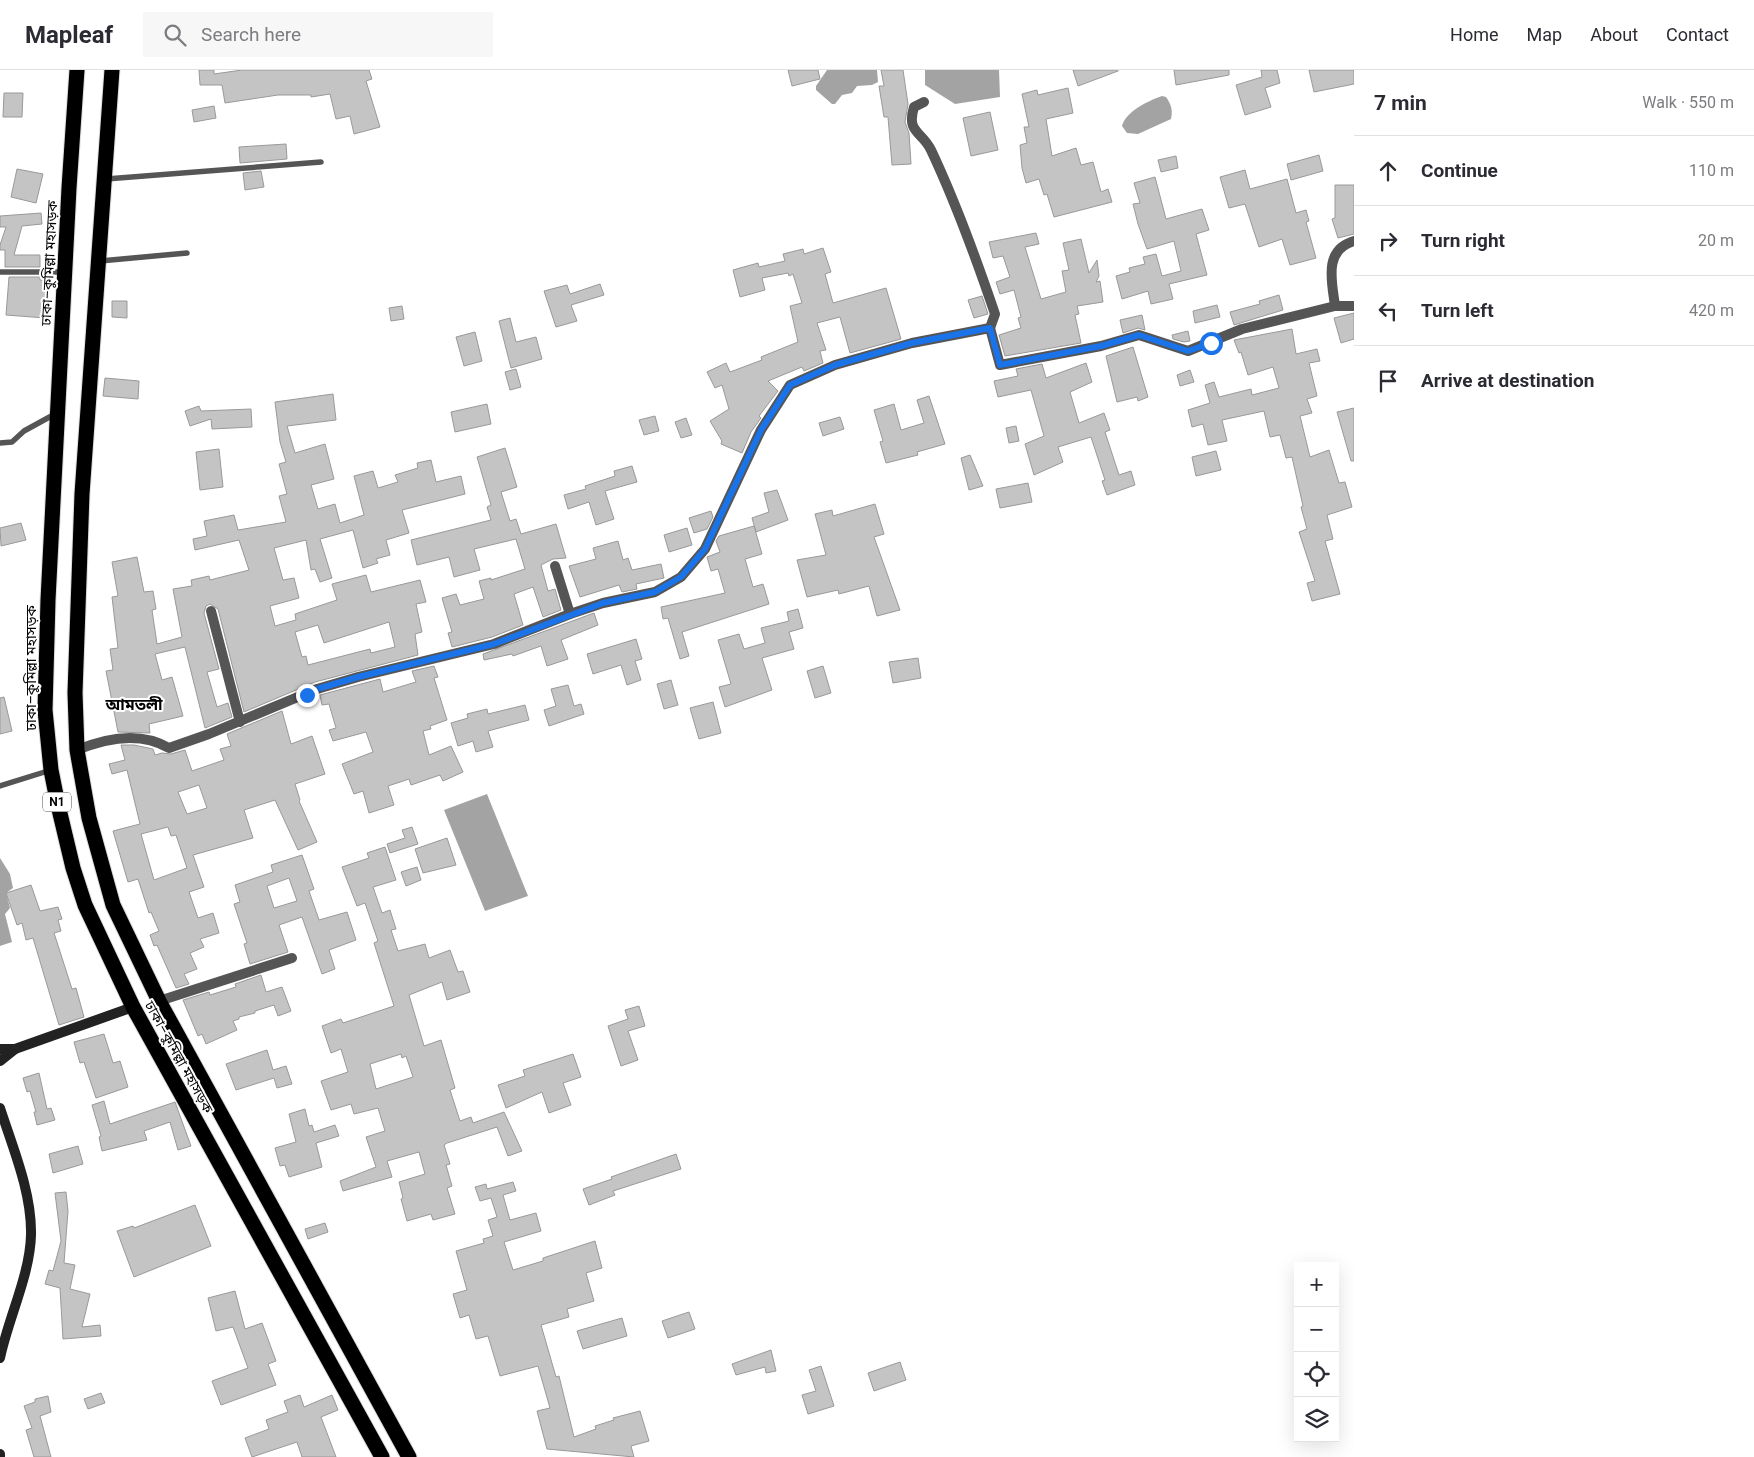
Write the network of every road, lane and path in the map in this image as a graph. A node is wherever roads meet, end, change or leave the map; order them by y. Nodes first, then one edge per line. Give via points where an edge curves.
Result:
1 (77, 70) edge
2 (112, 70) edge
3 (924, 102) dead end
4 (321, 162) dead end
5 (104, 179) junction
6 (1354, 241) edge
7 (187, 253) dead end
8 (98, 261) junction
9 (0, 272) edge
10 (64, 272) junction
11 (1335, 306) junction
12 (1354, 306) edge
13 (990, 328) junction
14 (57, 413) junction
15 (0, 443) edge
16 (555, 566) dead end
17 (211, 610) dead end
18 (570, 614) junction
19 (240, 722) junction
20 (77, 750) junction
21 (51, 770) junction
22 (0, 786) edge
23 (292, 958) dead end
24 (159, 1001) junction
25 (133, 1007) junction
26 (0, 1049) edge
27 (15, 1049) junction
28 (0, 1061) edge
29 (0, 1108) edge
30 (0, 1358) edge
31 (382, 1457) edge
32 (408, 1457) edge

1 - 10 highway, ঢাকা–কুমিল্লা মহাসড়ক / N1
2 - 5 highway, ঢাকা–কুমিল্লা মহাসড়ক / N1
3 - 13 street via 914,108 912,128 929,147 961,218 995,314
4 - 5 lane
5 - 8 highway, ঢাকা–কুমিল্লা মহাসড়ক / N1
6 - 11 street via 1335,253 1330,268
7 - 8 lane
8 - 20 highway, ঢাকা–কুমিল্লা মহাসড়ক / N1 via 82,494 75,693
9 - 10 lane
10 - 14 highway, ঢাকা–কুমিল্লা মহাসড়ক / N1
11 - 12 street
11 - 13 street via 1242,329 1188,351 1139,335 1101,346 1000,365
13 - 18 street via 912,343 835,365 790,385 761,430 705,549 681,577 655,592
14 - 15 lane via 24,431 12,442
14 - 21 highway, ঢাকা–কুমিল্লা মহাসড়ক / N1 via 45,710
16 - 18 street
17 - 19 street
18 - 19 street via 494,644 317,689
19 - 20 street via 169,748 161,743 130,737 98,741
20 - 24 highway, ঢাকা–কুমিল্লা মহাসড়ক / N1 via 89,818 113,905
21 - 22 lane
21 - 25 highway, ঢাকা–কুমিল্লা মহাসড়ক / N1 via 73,868 85,905
23 - 24 street
24 - 32 highway, ঢাকা–কুমিল্লা মহাসড়ক / N1
25 - 27 street
25 - 31 highway, ঢাকা–কুমিল্লা মহাসড়ক / N1
26 - 27 street
27 - 28 street
29 - 30 street via 26,1197 31,1237

